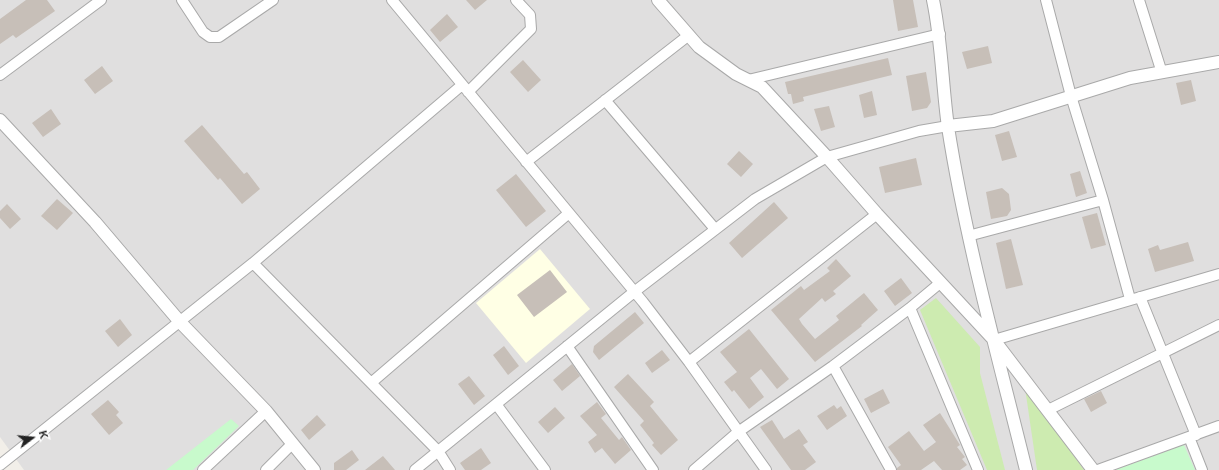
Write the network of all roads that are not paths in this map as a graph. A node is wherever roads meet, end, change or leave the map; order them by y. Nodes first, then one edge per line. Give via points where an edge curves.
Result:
1 (101, 0) edge
2 (182, 0) edge
3 (273, 0) edge
4 (392, 0) edge
5 (516, 0) edge
6 (658, 0) edge
7 (933, 0) edge
8 (1046, 0) edge
9 (1139, 0) edge
10 (940, 34) junction
11 (689, 35) junction
12 (1219, 62) edge
13 (1162, 72) junction
14 (0, 75) edge
15 (748, 80) junction
16 (465, 89) junction
17 (1071, 96) junction
18 (604, 100) junction
19 (0, 120) edge
20 (948, 126) junction
21 (827, 157) junction
22 (526, 162) junction
23 (1104, 200) junction
24 (569, 213) junction
25 (877, 214) junction
26 (715, 229) junction
27 (968, 236) junction
28 (253, 262) junction
29 (1219, 274) edge
30 (940, 283) junction
31 (634, 292) junction
32 (1135, 298) junction
33 (910, 308) junction
34 (180, 322) junction
35 (1219, 325) edge
36 (994, 340) junction
37 (567, 346) junction
38 (1163, 353) junction
39 (689, 362) junction
40 (833, 366) junction
41 (371, 383) junction
42 (496, 404) junction
43 (1048, 410) junction
44 (266, 411) junction
45 (1219, 426) edge
46 (738, 432) junction
47 (1192, 436) junction
48 (292, 444) junction
49 (438, 451) junction
50 (0, 465) edge
51 (203, 470) edge
52 (266, 470) edge
53 (314, 470) edge
54 (415, 470) edge
55 (450, 470) edge
56 (545, 470) edge
57 (654, 470) edge
58 (694, 470) edge
59 (766, 470) edge
60 (891, 470) edge
61 (978, 470) edge
62 (1026, 470) edge
63 (1093, 470) edge
64 (1098, 470) edge
65 (1202, 470) edge

1 - 14 street
2 - 3 street via 203,32 210,37 219,37
4 - 16 street
5 - 16 street via 530,16 531,29
6 - 11 street
7 - 10 street
8 - 17 street
9 - 13 street
10 - 15 street
10 - 20 street
11 - 15 street via 699,47
11 - 18 street
12 - 13 street
13 - 17 street via 1130,78
15 - 21 street via 762,87
16 - 22 street
16 - 28 street
17 - 20 street via 993,121
17 - 23 street
18 - 22 street
18 - 26 street
19 - 34 street via 95,222
20 - 21 street via 919,131
20 - 27 street
21 - 25 street
21 - 26 street via 755,199
22 - 24 street
23 - 27 street
23 - 32 street
24 - 31 street
24 - 41 street
25 - 30 street
25 - 39 street
26 - 31 street
27 - 36 street
28 - 34 street
28 - 41 street
29 - 32 street
30 - 33 street
30 - 36 street
31 - 37 street
31 - 39 street
32 - 36 street
32 - 38 street
33 - 40 street
33 - 61 street
34 - 44 street
34 - 50 street
35 - 38 street
36 - 43 street
36 - 62 street
37 - 42 street
37 - 57 street
38 - 43 street
38 - 47 street
39 - 46 street
40 - 46 street
40 - 60 street
41 - 49 street
42 - 49 street
42 - 56 street
43 - 63 street
44 - 48 street
44 - 51 street
45 - 47 street
46 - 58 street
46 - 59 street
47 - 64 street
47 - 65 street
48 - 52 street
48 - 53 street
49 - 54 street
49 - 55 street

